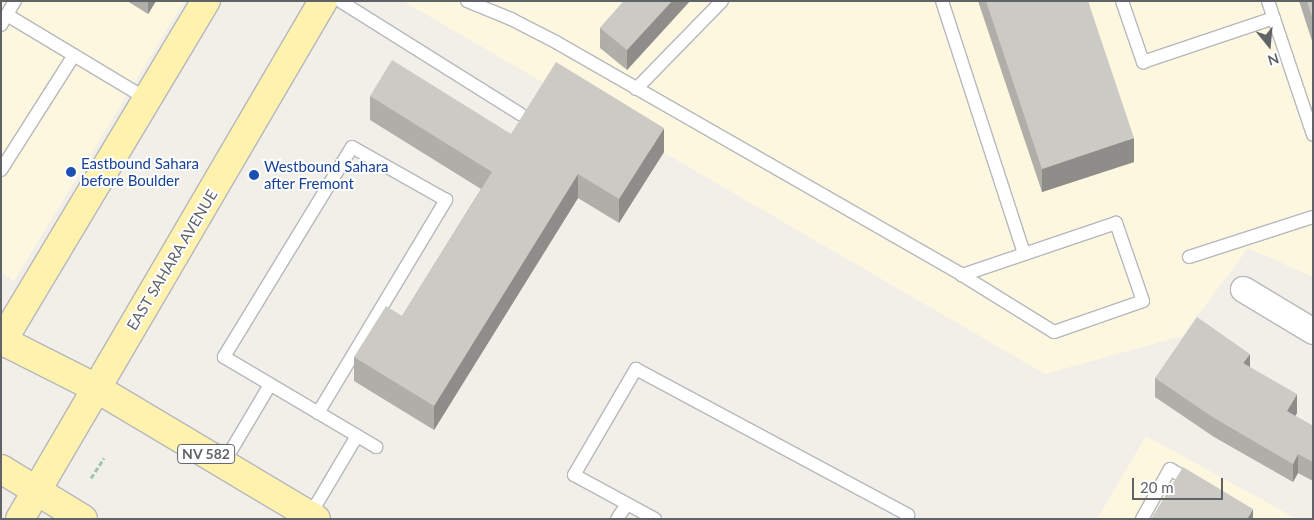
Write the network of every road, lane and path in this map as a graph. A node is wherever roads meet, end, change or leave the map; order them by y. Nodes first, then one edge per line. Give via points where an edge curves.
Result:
1 (15, 1) edge
2 (206, 1) edge
3 (322, 1) edge
4 (340, 1) edge
5 (467, 1) edge
6 (722, 1) edge
7 (942, 1) edge
8 (1122, 1) edge
9 (1268, 1) edge
10 (1274, 18) junction
11 (4, 20) edge
12 (74, 55) junction
13 (636, 89) junction
14 (147, 99) junction
15 (520, 114) dead end
16 (1313, 135) edge
17 (1, 170) edge
18 (1313, 218) edge
19 (1024, 254) junction
20 (1189, 257) dead end
21 (962, 275) junction
22 (1242, 289) dead end
23 (1313, 331) edge
24 (2, 341) edge
25 (270, 385) junction
26 (96, 388) junction
27 (318, 413) junction
28 (357, 436) junction
29 (376, 447) dead end
30 (104, 458) dead end
31 (223, 464) junction
32 (1, 469) edge
33 (91, 478) dead end
34 (1203, 488) edge
35 (37, 491) junction
36 (627, 504) junction
37 (313, 517) edge
38 (20, 519) edge
39 (83, 519) edge
40 (617, 519) edge
41 (655, 519) edge
42 (906, 519) edge
43 (1142, 519) edge

1 - 11 lane
2 - 14 main road
3 - 26 main road, EAST SAHARA AVENUE
4 - 15 lane
5 - 13 lane via 554,41
6 - 13 lane
7 - 19 lane
8 - 10 lane via 1143,62
9 - 10 lane
10 - 16 lane
11 - 12 lane
12 - 14 lane
12 - 17 lane
13 - 21 lane
14 - 24 main road
18 - 20 lane
19 - 21 lane
19 - 21 lane via 1116,223 1143,301 1054,332
22 - 23 street
24 - 26 main road, NV 582
25 - 27 lane
25 - 27 lane via 224,357 352,146 446,200
25 - 31 lane
26 - 31 main road, NV 582
26 - 35 main road, EAST SAHARA AVENUE
27 - 28 lane
28 - 29 lane
28 - 37 lane
30 - 33 path
31 - 37 main road, NV 582
32 - 35 main road
34 - 43 lane via 1170,469
35 - 38 main road, EAST SAHARA AVENUE
35 - 39 main road
36 - 40 lane
36 - 41 lane
36 - 42 lane via 574,475 636,369 908,515

